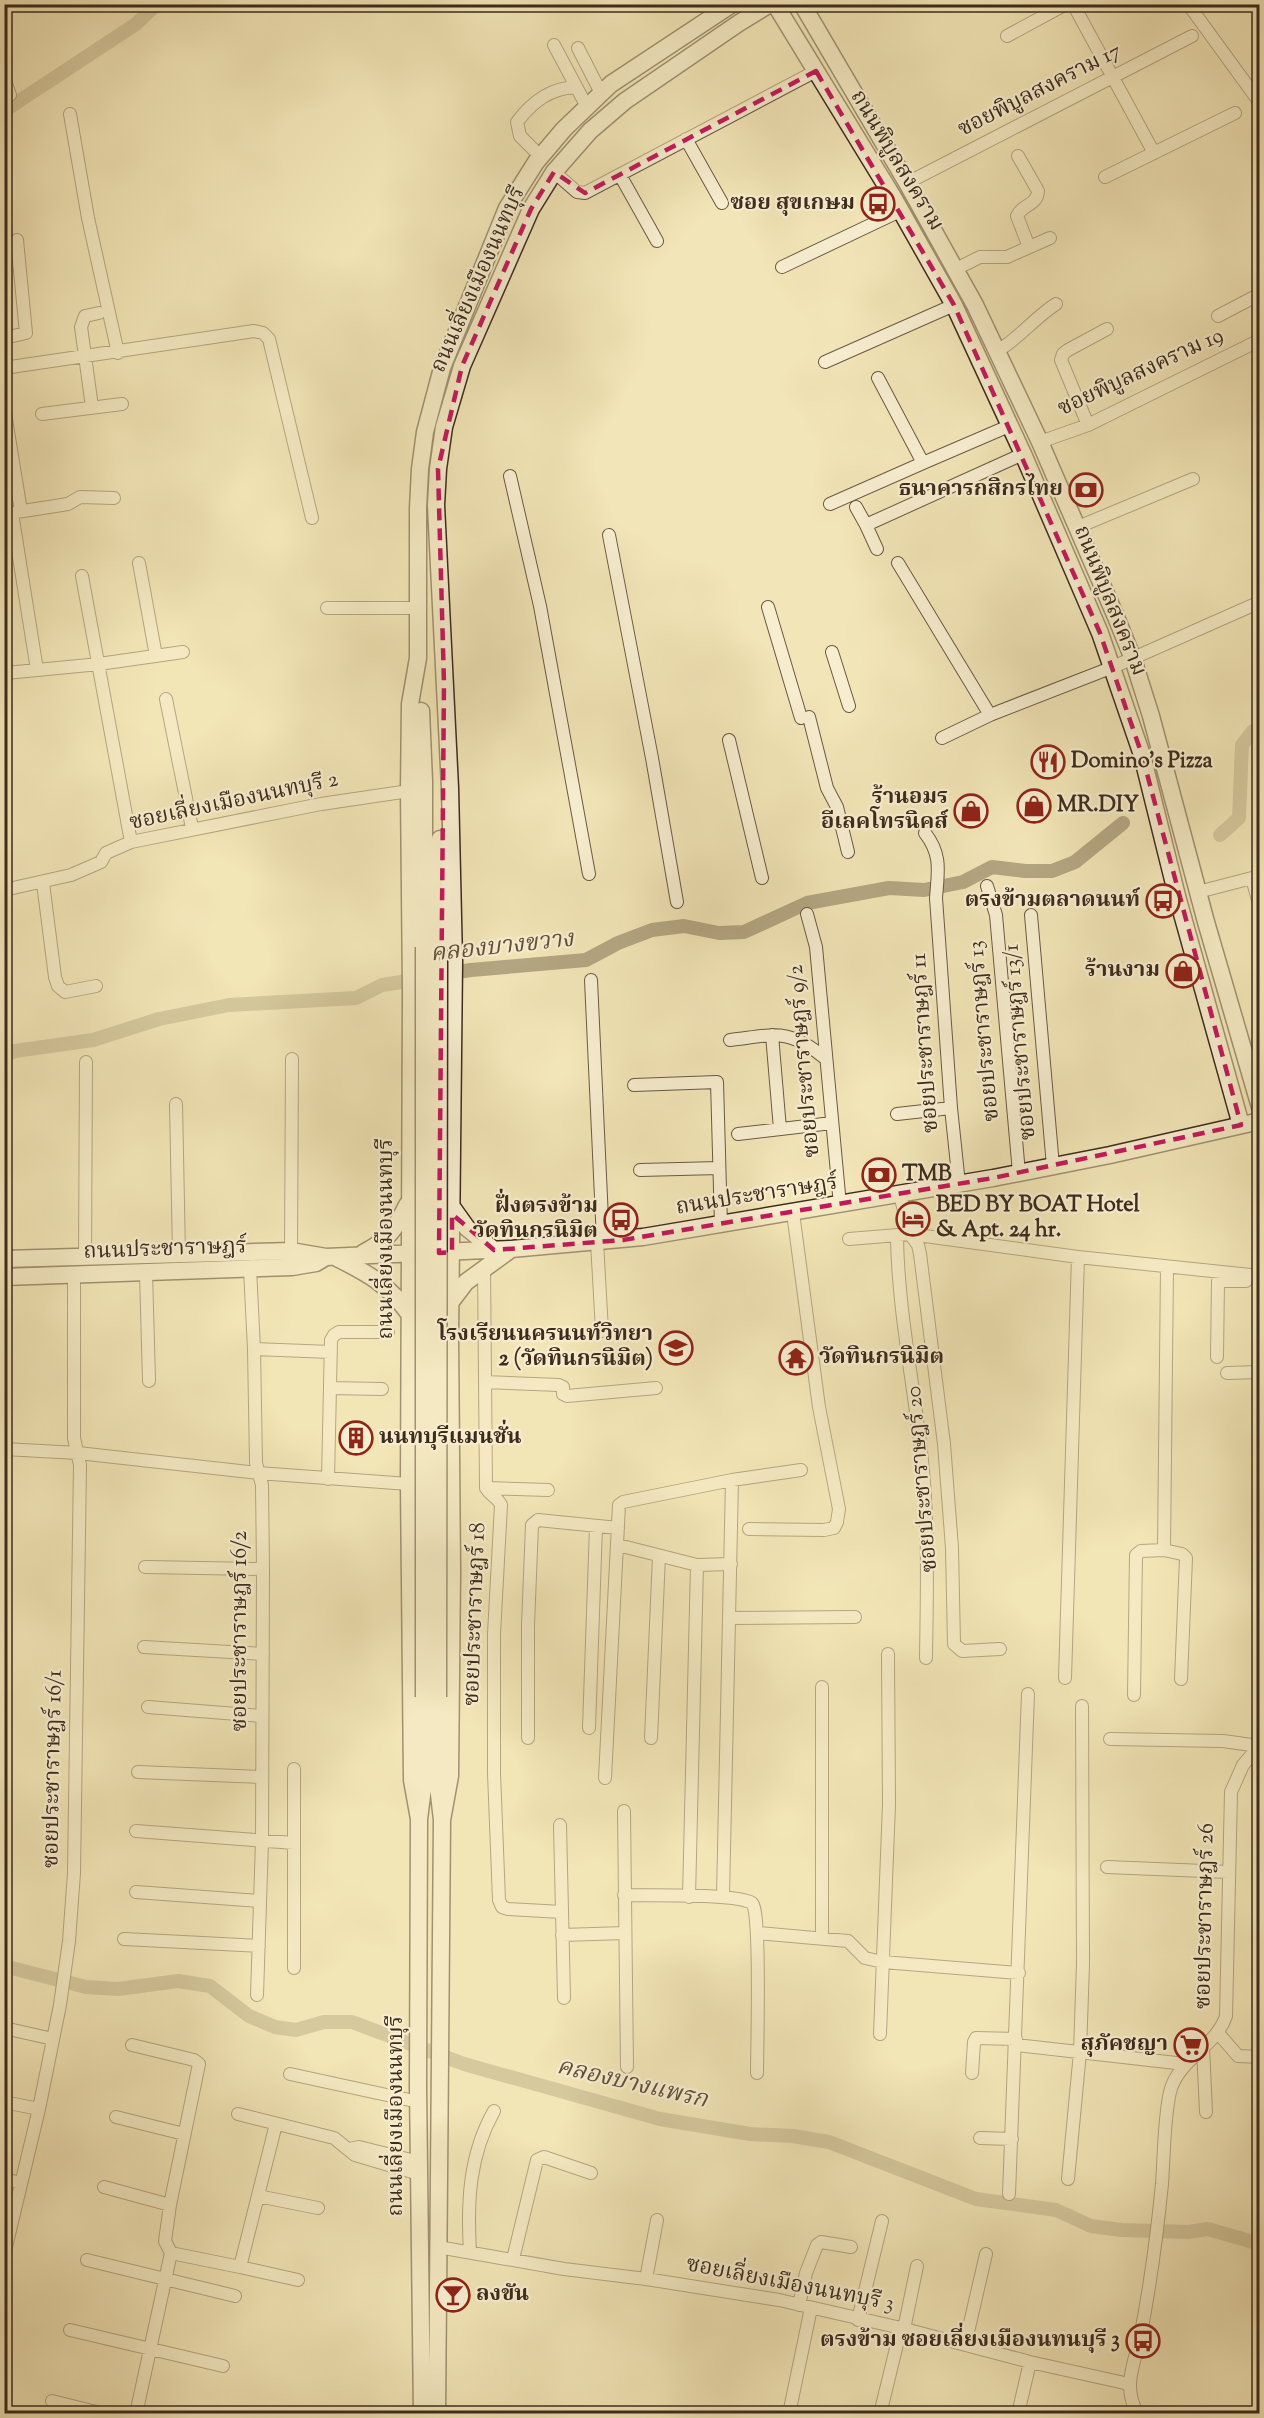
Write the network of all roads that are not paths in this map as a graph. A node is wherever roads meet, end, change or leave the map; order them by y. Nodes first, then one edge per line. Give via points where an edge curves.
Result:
1 (732, 4) edge
2 (770, 4) edge
3 (775, 4) edge
4 (802, 4) edge
5 (1066, 4) edge
6 (1073, 4) edge
7 (1188, 4) edge
8 (1007, 36) dead end
9 (1191, 36) dead end
10 (554, 45) dead end
11 (578, 48) dead end
12 (816, 71) junction
13 (1113, 76) junction
14 (4, 78) edge
15 (576, 87) junction
16 (601, 93) junction
17 (10, 95) dead end
18 (1260, 103) edge
19 (587, 107) junction
20 (1235, 113) dead end
21 (70, 114) dead end
22 (686, 139) junction
23 (1154, 153) junction
24 (1018, 156) dead end
25 (541, 157) junction
26 (554, 172) junction
27 (620, 175) junction
28 (1104, 177) dead end
29 (907, 183) junction
30 (722, 203) dead end
31 (900, 211) junction
32 (1050, 238) dead end
33 (17, 240) dead end
34 (657, 241) dead end
35 (1029, 248) junction
36 (782, 267) dead end
37 (956, 268) junction
38 (1260, 294) edge
39 (1056, 304) dead end
40 (954, 305) junction
41 (99, 313) dead end
42 (1218, 316) dead end
43 (1107, 329) dead end
44 (4, 338) edge
45 (1260, 340) edge
46 (997, 351) junction
47 (118, 353) junction
48 (85, 357) junction
49 (825, 362) dead end
50 (4, 368) edge
51 (878, 378) dead end
52 (122, 404) dead end
53 (4, 407) edge
54 (92, 407) junction
55 (42, 414) dead end
56 (1088, 424) junction
57 (1009, 426) junction
58 (1040, 442) junction
59 (1023, 454) junction
60 (923, 463) junction
61 (510, 476) dead end
62 (1193, 479) dead end
63 (114, 498) dead end
64 (830, 504) dead end
65 (856, 507) dead end
66 (12, 513) edge
67 (312, 518) dead end
68 (866, 525) junction
69 (1077, 527) junction
70 (609, 535) dead end
71 (877, 549) dead end
72 (140, 563) dead end
73 (898, 563) dead end
74 (82, 576) dead end
75 (1260, 602) edge
76 (768, 607) dead end
77 (327, 608) dead end
78 (417, 608) junction
79 (183, 652) dead end
80 (832, 652) dead end
81 (156, 656) junction
82 (418, 658) junction
83 (1133, 659) junction
84 (99, 664) junction
85 (1113, 668) junction
86 (36, 670) junction
87 (6, 673) dead end
88 (444, 682) junction
89 (166, 699) dead end
90 (849, 706) dead end
91 (990, 715) junction
92 (942, 738) dead end
93 (729, 740) dead end
94 (409, 791) junction
95 (192, 828) junction
96 (925, 833) dead end
97 (131, 843) junction
98 (848, 852) dead end
99 (589, 874) dead end
100 (762, 878) dead end
101 (43, 883) junction
102 (987, 886) dead end
103 (4, 890) edge
104 (1198, 892) junction
105 (677, 902) dead end
106 (1260, 908) edge
107 (807, 914) dead end
108 (1031, 915) dead end
109 (432, 947) junction
110 (591, 980) dead end
111 (96, 986) dead end
112 (771, 1035) junction
113 (730, 1040) dead end
114 (292, 1059) dead end
115 (826, 1059) junction
116 (86, 1062) dead end
117 (634, 1084) dead end
118 (177, 1104) dead end
119 (1260, 1107) edge
120 (951, 1108) junction
121 (897, 1114) dead end
122 (1260, 1121) edge
123 (832, 1123) junction
124 (1241, 1125) junction
125 (780, 1129) junction
126 (738, 1134) dead end
127 (1053, 1166) junction
128 (719, 1168) junction
129 (640, 1170) dead end
130 (1019, 1173) junction
131 (451, 1179) junction
132 (410, 1183) junction
133 (959, 1184) junction
134 (900, 1195) junction
135 (409, 1202) junction
136 (840, 1205) junction
137 (452, 1207) junction
138 (793, 1213) junction
139 (721, 1225) junction
140 (904, 1235) junction
141 (849, 1239) dead end
142 (600, 1242) junction
143 (502, 1250) junction
144 (291, 1251) junction
145 (452, 1252) junction
146 (179, 1254) junction
147 (410, 1254) junction
148 (358, 1255) junction
149 (85, 1257) junction
150 (330, 1257) junction
151 (1078, 1257) junction
152 (4, 1259) edge
153 (484, 1267) junction
154 (1167, 1267) junction
155 (250, 1269) junction
156 (146, 1273) junction
157 (74, 1276) junction
158 (1260, 1276) edge
159 (4, 1277) edge
160 (1237, 1277) junction
161 (1260, 1281) edge
162 (450, 1302) junction
163 (410, 1315) junction
164 (603, 1330) dead end
165 (388, 1332) dead end
166 (450, 1336) junction
167 (410, 1340) junction
168 (254, 1349) junction
169 (331, 1352) junction
170 (1217, 1358) dead end
171 (1260, 1372) edge
172 (1227, 1373) dead end
173 (149, 1381) dead end
174 (485, 1382) junction
175 (330, 1388) junction
176 (656, 1388) dead end
177 (382, 1389) dead end
178 (4, 1449) edge
179 (78, 1453) junction
180 (801, 1470) dead end
181 (258, 1473) junction
182 (328, 1479) junction
183 (732, 1480) junction
184 (409, 1484) junction
185 (486, 1488) junction
186 (548, 1490) dead end
187 (596, 1526) junction
188 (618, 1528) junction
189 (749, 1529) dead end
190 (618, 1545) junction
191 (1164, 1550) junction
192 (659, 1556) junction
193 (731, 1564) junction
194 (697, 1565) junction
195 (145, 1567) dead end
196 (263, 1569) junction
197 (855, 1617) dead end
198 (729, 1618) junction
199 (144, 1647) dead end
200 (1000, 1649) dead end
201 (263, 1654) junction
202 (888, 1654) dead end
203 (926, 1658) dead end
204 (1065, 1678) dead end
205 (1181, 1678) dead end
206 (822, 1687) dead end
207 (1028, 1694) dead end
208 (1134, 1695) dead end
209 (431, 1697) junction
210 (1082, 1706) dead end
211 (148, 1707) dead end
212 (262, 1716) junction
213 (589, 1728) dead end
214 (528, 1738) dead end
215 (651, 1738) dead end
216 (1110, 1739) dead end
217 (1259, 1746) edge
218 (294, 1769) dead end
219 (138, 1772) dead end
220 (262, 1777) junction
221 (605, 1778) dead end
222 (624, 1811) dead end
223 (419, 1819) junction
224 (442, 1820) junction
225 (560, 1825) dead end
226 (136, 1832) dead end
227 (262, 1841) junction
228 (294, 1844) junction
229 (1107, 1867) dead end
230 (1229, 1872) junction
231 (136, 1892) dead end
232 (624, 1895) junction
233 (723, 1896) junction
234 (689, 1897) junction
235 (260, 1901) junction
236 (562, 1912) junction
237 (626, 1933) junction
238 (758, 1933) junction
239 (562, 1935) junction
240 (822, 1938) junction
241 (124, 1939) dead end
242 (259, 1946) junction
243 (883, 1962) junction
244 (294, 1968) dead end
245 (1019, 1973) junction
246 (257, 1995) dead end
247 (564, 1998) dead end
248 (4, 2028) edge
249 (1218, 2033) junction
250 (880, 2034) dead end
251 (53, 2039) junction
252 (1016, 2042) junction
253 (132, 2045) dead end
254 (1203, 2048) junction
255 (1080, 2052) junction
256 (1260, 2057) edge
257 (1185, 2064) junction
258 (627, 2067) dead end
259 (757, 2073) dead end
260 (972, 2073) dead end
261 (290, 2074) dead end
262 (419, 2094) junction
263 (4, 2102) edge
264 (39, 2109) junction
265 (494, 2111) dead end
266 (1206, 2112) dead end
267 (238, 2114) dead end
268 (116, 2117) dead end
269 (276, 2124) junction
270 (184, 2134) junction
271 (980, 2138) dead end
272 (1012, 2139) junction
273 (419, 2168) junction
274 (591, 2173) dead end
275 (4, 2179) edge
276 (1068, 2179) dead end
277 (21, 2183) junction
278 (104, 2187) dead end
279 (1009, 2193) dead end
280 (258, 2196) junction
281 (170, 2205) junction
282 (318, 2208) dead end
283 (657, 2220) dead end
284 (882, 2221) dead end
285 (438, 2247) junction
286 (851, 2247) dead end
287 (470, 2252) junction
288 (5, 2253) edge
289 (171, 2253) junction
290 (986, 2254) dead end
291 (513, 2259) junction
292 (87, 2260) dead end
293 (917, 2266) dead end
294 (240, 2267) junction
295 (646, 2278) junction
296 (166, 2279) junction
297 (297, 2280) dead end
298 (235, 2296) dead end
299 (805, 2306) junction
300 (858, 2320) junction
301 (903, 2329) junction
302 (70, 2330) dead end
303 (965, 2345) junction
304 (150, 2350) junction
305 (1030, 2362) junction
306 (223, 2366) dead end
307 (1129, 2384) junction
308 (52, 2401) dead end
309 (104, 2414) edge
310 (136, 2414) edge
311 (422, 2414) edge
312 (437, 2414) edge
313 (789, 2414) edge
314 (880, 2414) edge
315 (1018, 2414) edge
316 (1138, 2414) edge

1 - 16 main road, ถนนเลี่ยงเมืองนนทบุรี
2 - 26 main road, ถนนเลี่ยงเมืองนนทบุรี via 625,101 590,130
3 - 12 main road, ถนนพิบูลสงคราม
4 - 29 main road, ถนนพิบูลสงคราม
5 - 8 street
6 - 13 street
7 - 18 street
9 - 13 street, ซอยพิบูลสงคราม 17
10 - 15 street
11 - 16 street
12 - 22 street
12 - 31 main road, ถนนพิบูลสงคราม
13 - 23 street
13 - 29 street, ซอยพิบูลสงคราม 17
14 - 17 street
15 - 19 street
15 - 25 street via 547,94 517,122 520,136
16 - 19 main road, ถนนเลี่ยงเมืองนนทบุรี
19 - 25 main road, ถนนเลี่ยงเมืองนนทบุรี
20 - 23 street
21 - 47 street
22 - 27 street
22 - 30 street
23 - 28 street
24 - 35 street via 1038,191 1038,197 1017,216
25 - 78 main road, ถนนเลี่ยงเมืองนนทบุรี via 507,208 442,368 420,469
26 - 27 street via 578,192 585,193
26 - 88 main road, ถนนเลี่ยงเมืองนนทบุรี via 531,209 462,366 444,427 436,505
27 - 34 street
29 - 37 main road, ถนนพิบูลสงคราม
31 - 36 street
31 - 40 main road, ถนนพิบูลสงคราม
32 - 35 street
33 - 44 street via 26,333
35 - 37 street via 1007,257 980,257
37 - 46 main road, ถนนพิบูลสงคราม
38 - 42 street
39 - 46 street
40 - 49 street
40 - 57 main road, ถนนพิบูลสงคราม
41 - 48 street via 83,320
43 - 56 street via 1068,350 1061,360
45 - 56 street, ซอยพิบูลสงคราม 19
46 - 58 main road, ถนนพิบูลสงคราม
47 - 48 street
47 - 67 street via 254,331 263,333 269,339
48 - 50 street
48 - 54 street
51 - 60 street
52 - 54 street
53 - 66 street
54 - 55 street
56 - 58 street, ซอยพิบูลสงคราม 19
57 - 59 main road, ถนนพิบูลสงคราม
57 - 60 street
58 - 69 main road, ถนนพิบูลสงคราม
59 - 68 street
59 - 85 main road, ถนนพิบูลสงคราม
60 - 64 street
61 - 99 street via 540,606
62 - 69 street
63 - 66 street via 80,497 68,504
65 - 68 street
66 - 86 street
68 - 71 street
69 - 83 main road, ถนนพิบูลสงคราม
70 - 105 street
72 - 81 street
73 - 91 street
74 - 84 street
75 - 83 street
76 - 98 street via 827,788 837,807
77 - 78 street
78 - 82 main road, ถนนเลี่ยงเมืองนนทบุรี
79 - 81 street
80 - 90 street
81 - 84 street
82 - 94 main road, ถนนเลี่ยงเมืองนนทบุรี via 411,704
82 - 109 main road, ถนนเลี่ยงเมืองนนทบุรี
83 - 85 street
83 - 104 main road, ถนนพิบูลสงคราม
84 - 86 street
84 - 97 street
85 - 91 street
85 - 124 main road, ถนนพิบูลสงคราม via 1142,755
86 - 87 street
88 - 109 main road, ถนนเลี่ยงเมืองนนทบุรี
88 - 131 main road, ถนนเลี่ยงเมืองนนทบุรี via 454,961
89 - 95 street
91 - 92 street
93 - 100 street
94 - 95 street, ซอยเลี่ยงเมืองนนทบุรี 2
94 - 132 main road, ถนนเลี่ยงเมืองนนทบุรี
95 - 97 street, ซอยเลี่ยงเมืองนนทบุรี 2
96 - 120 street, ซอยประชาราษฎร์ 11 via 936,847 938,865 936,898
97 - 101 street, ซอยเลี่ยงเมืองนนทบุรี 2 via 106,853 90,867
101 - 103 street, ซอยเลี่ยงเมืองนนทบุรี 2
101 - 111 street via 58,986 65,992
102 - 130 street, ซอยประชาราษฎร์ 13 via 996,915
104 - 106 street via 1252,878
104 - 119 main road, ถนนพิบูลสงคราม
107 - 115 street, ซอยประชาราษฎร์ 9/2 via 816,947
108 - 127 street, ซอยประชาราษฎร์ 13/1
109 - 209 main road, ถนนเลี่ยงเมืองนนทบุรี, bridge
110 - 142 street
112 - 113 street
112 - 115 street via 789,1035 810,1045
112 - 125 street
114 - 144 street
115 - 123 street, ซอยประชาราษฎร์ 9/2
116 - 149 street
117 - 128 street via 717,1082
118 - 146 street
120 - 121 street
120 - 133 street, ซอยประชาราษฎร์ 11
122 - 124 main road, ถนนประชาราษฎร์
123 - 125 street
123 - 136 street, ซอยประชาราษฎร์ 9/2
124 - 127 main road, ถนนประชาราษฎร์
125 - 126 street
127 - 130 main road, ถนนประชาราษฎร์
128 - 129 street
128 - 139 street
130 - 133 main road, ถนนประชาราษฎร์
131 - 132 main road via 443,1194 429,1200 416,1196
131 - 137 main road, ถนนเลี่ยงเมืองนนทบุรี
132 - 135 main road, ถนนเลี่ยงเมืองนนทบุรี
133 - 134 main road, ถนนประชาราษฎร์
134 - 136 main road, ถนนประชาราษฎร์
134 - 140 street, ซอยประชาราษฎร์ 20
135 - 147 main road, ถนนเลี่ยงเมืองนนทบุรี
135 - 148 main road via 393,1233
136 - 138 main road, ถนนประชาราษฎร์
137 - 143 main road via 467,1228
137 - 145 main road, ถนนเลี่ยงเมืองนนทบุรี
138 - 139 main road, ถนนประชาราษฎร์
138 - 189 street via 837,1522 834,1528 824,1530
139 - 142 main road, ถนนประชาราษฎร์
140 - 141 street
140 - 151 street
140 - 200 street, ซอยประชาราษฎร์ 20 via 918,1245 920,1254 944,1443 954,1644 962,1651
140 - 203 street via 898,1279 927,1517
142 - 143 main road, ถนนประชาราษฎร์
142 - 164 street
143 - 145 main road, ถนนประชาราษฎร์
143 - 153 main road
144 - 146 main road, ถนนประชาราษฎร์
144 - 150 main road, ถนนประชาราษฎร์
145 - 147 main road, ถนนประชาราษฎร์
145 - 162 main road, ถนนเลี่ยงเมืองนนทบุรี
146 - 149 main road, ถนนประชาราษฎร์
147 - 148 main road, ถนนประชาราษฎร์
147 - 163 main road, ถนนเลี่ยงเมืองนนทบุรี
148 - 150 main road, ถนนประชาราษฎร์
149 - 152 main road, ถนนประชาราษฎร์
150 - 155 main road, ถนนประชาราษฎร์ via 305,1266
150 - 163 main road via 385,1284
151 - 154 street
151 - 204 street
153 - 162 main road
153 - 174 street
154 - 160 street
154 - 191 street
155 - 156 main road, ถนนประชาราษฎร์
155 - 168 street, ซอยประชาราษฎร์ 16/2
156 - 157 main road, ถนนประชาราษฎร์
156 - 173 street
157 - 159 main road, ถนนประชาราษฎร์
157 - 179 street, ซอยประชาราษฎร์ 16/1 via 74,1438
158 - 160 street
160 - 161 street
160 - 170 street via 1218,1281
162 - 166 main road, ถนนเลี่ยงเมืองนนทบุรี
163 - 167 main road, ถนนเลี่ยงเมืองนนทบุรี
165 - 169 street via 339,1332 331,1340
166 - 167 main road via 442,1324 427,1322 415,1327
166 - 224 main road, ถนนเลี่ยงเมืองนนทบุรี via 450,1776
167 - 184 main road, ถนนเลี่ยงเมืองนนทบุรี
168 - 169 street
168 - 181 street, ซอยประชาราษฎร์ 16/2
169 - 175 street
171 - 172 street
174 - 176 street via 559,1385 567,1396
174 - 185 street
175 - 177 street
175 - 182 street
178 - 179 street
179 - 181 street
179 - 251 street, ซอยประชาราษฎร์ 16/1 via 74,1873
180 - 183 street
181 - 182 street
181 - 196 street, ซอยประชาราษฎร์ 16/2 via 262,1485
182 - 184 street
183 - 188 street via 623,1502 618,1509
183 - 193 street
184 - 223 main road, ถนนเลี่ยงเมืองนนทบุรี via 412,1780
185 - 186 street
185 - 236 street, ซอยประชาราษฎร์ 18 via 501,1505 494,1634 499,1900 508,1910
187 - 188 street
187 - 213 street
187 - 214 street via 538,1520 532,1524
188 - 190 street
190 - 192 street
190 - 221 street
191 - 205 street via 1186,1558
191 - 208 street via 1141,1551 1136,1555
192 - 194 street
192 - 215 street
193 - 194 street
193 - 198 street
194 - 234 street
195 - 196 street
196 - 201 street, ซอยประชาราษฎร์ 16/2
197 - 198 street
198 - 233 street
199 - 201 street
201 - 212 street, ซอยประชาราษฎร์ 16/2
202 - 243 street via 889,1804
206 - 240 street
207 - 245 street
209 - 223 main road, ถนนเลี่ยงเมืองนนทบุรี
209 - 224 main road, ถนนเลี่ยงเมืองนนทบุรี
210 - 255 street
211 - 212 street
212 - 220 street, ซอยประชาราษฎร์ 16/2
216 - 217 street via 1223,1741
217 - 230 street, ซอยประชาราษฎร์ 26 via 1243,1765 1231,1792
218 - 228 street
219 - 220 street
220 - 227 street, ซอยประชาราษฎร์ 16/2
222 - 232 street
223 - 262 main road, ถนนเลี่ยงเมืองนนทบุรี
224 - 285 main road, ถนนเลี่ยงเมืองนนทบุรี
225 - 236 street
226 - 227 street
227 - 228 street
227 - 235 street, ซอยประชาราษฎร์ 16/2
228 - 244 street
229 - 230 street
230 - 249 street, ซอยประชาราษฎร์ 26 via 1226,2016
231 - 235 street
232 - 234 street
232 - 237 street
233 - 234 street
233 - 238 street via 752,1903
235 - 242 street, ซอยประชาราษฎร์ 16/2
236 - 239 street
237 - 239 street
237 - 258 street
238 - 240 street
238 - 259 street
239 - 247 street
240 - 243 street via 848,1941 865,1958
241 - 242 street
242 - 246 street, ซอยประชาราษฎร์ 16/2
243 - 245 street
243 - 250 street
245 - 252 street
248 - 251 street
249 - 254 street, ซอยประชาราษฎร์ 26
249 - 256 street via 1238,2056
251 - 264 street, ซอยประชาราษฎร์ 16/1
252 - 255 street
252 - 260 street via 976,2038
252 - 272 street
253 - 270 street via 198,2061
254 - 257 street, ซอยประชาราษฎร์ 26
254 - 266 street
255 - 257 street
255 - 276 street
257 - 307 street, ซอยประชาราษฎร์ 26 via 1170,2091 1159,2219
261 - 262 street
262 - 273 main road, ถนนเลี่ยงเมืองนนทบุรี
263 - 264 street
264 - 277 street, ซอยประชาราษฎร์ 16/1
265 - 287 street via 482,2132 470,2185
267 - 269 street
268 - 270 street
269 - 273 street via 334,2138 355,2155
269 - 280 street
270 - 281 street
271 - 272 street
272 - 279 street
273 - 311 main road, ถนนเลี่ยงเมืองนนทบุรี
274 - 291 street via 544,2157 537,2160
275 - 277 street
277 - 288 street, ซอยประชาราษฎร์ 16/1
278 - 281 street
280 - 282 street
280 - 294 street
281 - 289 street via 165,2241
283 - 295 street
284 - 300 street
285 - 287 street, ซอยเลี่ยงเมืองนนทบุรี 3
285 - 312 main road, ถนนเลี่ยงเมืองนนทบุรี
286 - 299 street via 821,2242 817,2245 806,2273
287 - 291 street, ซอยเลี่ยงเมืองนนทบุรี 3
289 - 294 street
289 - 296 street
290 - 303 street
291 - 295 street, ซอยเลี่ยงเมืองนนทบุรี 3
292 - 296 street
293 - 301 street
294 - 297 street
295 - 299 street, ซอยเลี่ยงเมืองนนทบุรี 3
296 - 298 street
296 - 304 street
299 - 300 street, ซอยเลี่ยงเมืองนนทบุรี 3
299 - 313 street
300 - 301 street, ซอยเลี่ยงเมืองนนทบุรี 3
301 - 303 street, ซอยเลี่ยงเมืองนนทบุรี 3
301 - 314 street
302 - 304 street
303 - 305 street, ซอยเลี่ยงเมืองนนทบุรี 3
304 - 306 street
304 - 310 street
305 - 307 street, ซอยเลี่ยงเมืองนนทบุรี 3
305 - 315 street
307 - 316 street
308 - 309 street

